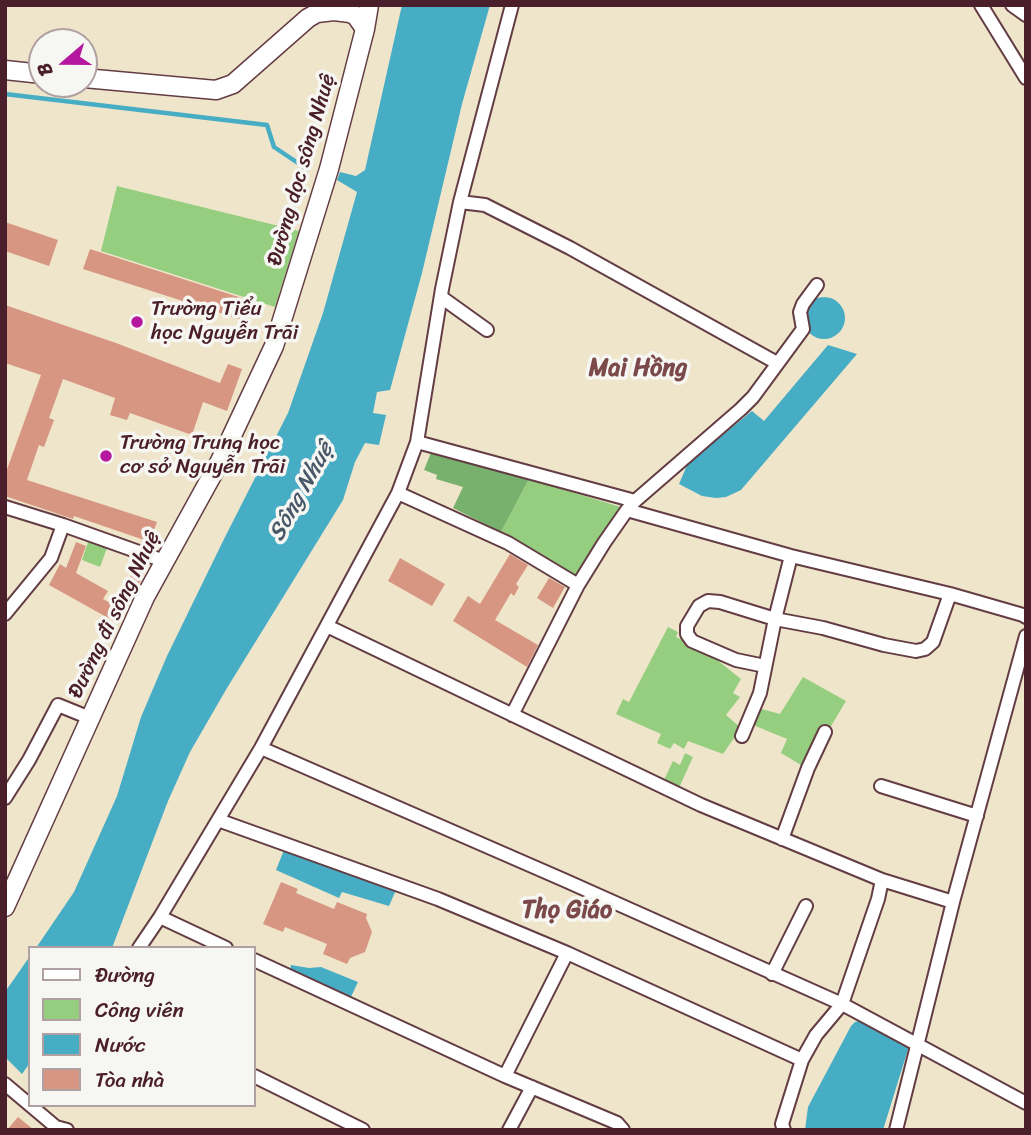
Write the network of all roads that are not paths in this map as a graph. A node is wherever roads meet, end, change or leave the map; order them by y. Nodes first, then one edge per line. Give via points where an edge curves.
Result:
1 (369, 5) edge
2 (512, 5) edge
3 (981, 5) edge
4 (1012, 5) edge
5 (1026, 15) edge
6 (365, 29) junction
7 (5, 70) edge
8 (28, 72) edge
9 (1026, 78) edge
10 (98, 79) edge
11 (460, 202) junction
12 (817, 285) dead end
13 (441, 297) junction
14 (487, 330) dead end
15 (274, 346) joint
16 (777, 363) junction
17 (417, 442) junction
18 (398, 493) junction
19 (631, 505) junction
20 (5, 507) edge
21 (63, 525) junction
22 (791, 556) junction
23 (164, 561) junction
24 (578, 584) junction
25 (950, 594) junction
26 (5, 614) edge
27 (1026, 617) edge
28 (775, 619) junction
29 (327, 626) junction
30 (1026, 636) edge
31 (765, 666) junction
32 (512, 715) junction
33 (90, 718) junction
34 (825, 732) dead end
35 (742, 736) dead end
36 (261, 748) junction
37 (881, 786) dead end
38 (5, 798) edge
39 (977, 816) junction
40 (218, 820) junction
41 (782, 839) junction
42 (882, 880) junction
43 (953, 902) junction
44 (806, 906) dead end
45 (5, 907) edge
46 (160, 917) junction
47 (140, 946) edge
48 (222, 946) edge
49 (567, 953) junction
50 (256, 961) edge
51 (772, 974) junction
52 (842, 1004) junction
53 (918, 1045) junction
54 (802, 1060) junction
55 (505, 1076) junction
56 (256, 1077) edge
57 (532, 1087) junction
58 (10, 1088) edge
59 (28, 1101) edge
60 (1026, 1102) edge
61 (35, 1107) edge
62 (59, 1129) edge
63 (363, 1130) edge
64 (509, 1130) edge
65 (623, 1130) edge
66 (784, 1130) edge
67 (896, 1130) edge

1 - 6 street, Đường dọc sông Nhuệ
2 - 11 street
3 - 9 street
4 - 5 street
6 - 10 street via 350,13 317,13 233,84 216,90
6 - 15 street, Đường dọc sông Nhuệ via 329,169
7 - 8 street
11 - 13 street
11 - 16 street via 485,205 570,248
12 - 16 street via 800,312 803,329
13 - 14 street
13 - 17 street
15 - 23 street, Đường đi sông Nhuệ via 220,461
16 - 19 street via 741,409
17 - 18 street
17 - 19 street
18 - 24 street via 508,543
18 - 29 street
19 - 22 street
19 - 24 street
20 - 21 street
21 - 23 street
21 - 26 street via 51,558
22 - 25 street
22 - 28 street
23 - 33 street, Đường đi sông Nhuệ
24 - 32 street
25 - 27 street
25 - 28 street via 933,642 916,651
28 - 31 street
28 - 31 street via 708,601 699,606 687,626 692,641 736,660
29 - 32 street
29 - 36 street
30 - 39 street
31 - 35 street via 760,693
32 - 41 street
33 - 38 street via 58,705
33 - 45 street, Đường đi sông Nhuệ
34 - 41 street
36 - 40 street
36 - 51 street
37 - 39 street
39 - 43 street
40 - 46 street
40 - 49 street via 438,899
41 - 42 street
42 - 43 street
42 - 52 street
43 - 53 street
44 - 51 street
46 - 47 street
46 - 48 street
49 - 54 street
49 - 55 street
50 - 55 street
51 - 52 street
52 - 53 street
52 - 54 street
53 - 60 street
53 - 67 street
54 - 66 street
55 - 57 street
56 - 63 street
57 - 64 street
57 - 65 street via 617,1123
58 - 59 street
61 - 62 street

